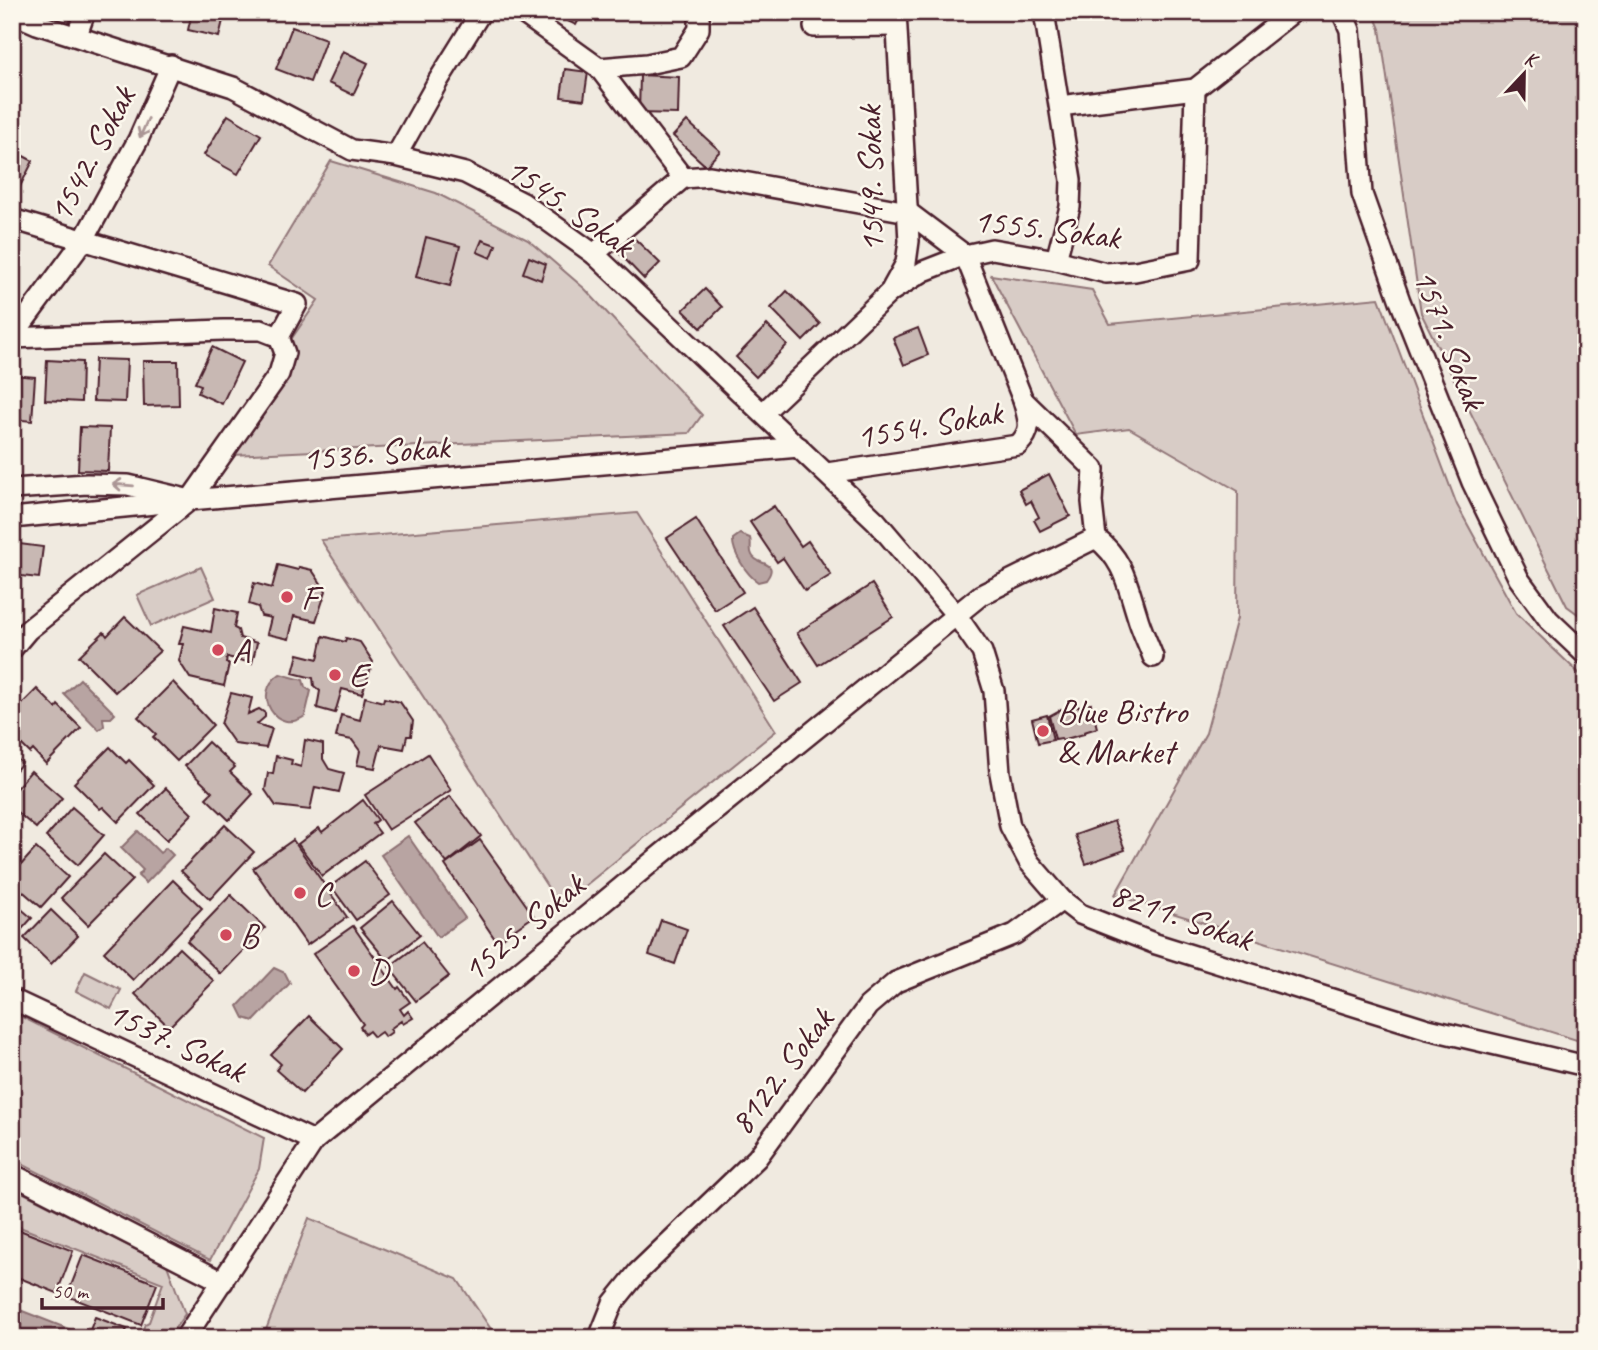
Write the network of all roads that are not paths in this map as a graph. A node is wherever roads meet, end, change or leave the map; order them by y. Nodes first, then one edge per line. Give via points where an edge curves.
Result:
1 (85, 12) edge
2 (521, 12) edge
3 (699, 12) edge
4 (1044, 12) edge
5 (1293, 12) edge
6 (1342, 12) edge
7 (12, 13) edge
8 (480, 13) edge
9 (896, 19) edge
10 (12, 20) edge
11 (37, 24) junction
12 (814, 27) dead end
13 (77, 36) junction
14 (171, 65) junction
15 (599, 68) junction
16 (1195, 89) junction
17 (1060, 106) junction
18 (396, 156) junction
19 (683, 178) junction
20 (908, 212) junction
21 (12, 219) edge
22 (83, 240) junction
23 (594, 254) junction
24 (965, 255) junction
25 (1056, 260) junction
26 (890, 292) junction
27 (279, 337) junction
28 (12, 338) edge
29 (1023, 400) junction
30 (764, 412) junction
31 (799, 447) junction
32 (827, 473) junction
33 (12, 489) edge
34 (190, 500) junction
35 (12, 518) edge
36 (1097, 538) junction
37 (957, 617) junction
38 (12, 649) edge
39 (1586, 655) edge
40 (1153, 657) dead end
41 (1062, 900) junction
42 (12, 999) edge
43 (1586, 1066) edge
44 (314, 1141) junction
45 (12, 1174) edge
46 (223, 1282) junction
47 (186, 1338) edge
48 (599, 1338) edge

1 - 13 street
2 - 15 street
3 - 15 street via 699,29 681,57
4 - 17 street
5 - 16 street
6 - 39 street, 1571. Sokak via 1350,30 1362,194 1400,301 1472,482 1519,579 1549,621
7 - 11 street
8 - 18 street
9 - 12 street
9 - 20 street, 1549. Sokak
10 - 11 street
11 - 13 street, 1545. Sokak
13 - 14 street, 1545. Sokak
14 - 18 street, 1545. Sokak via 233,87 352,150
14 -> 22 street, 1542. Sokak via 138,139
15 - 19 street
16 - 17 street
16 - 25 street, 1555. Sokak via 1190,260 1106,273
17 - 25 street via 1071,180 1070,208
18 - 23 street, 1545. Sokak via 466,173 523,203
19 - 20 street via 710,176
19 - 23 street
20 - 24 street, 1555. Sokak
20 - 26 street, 1549. Sokak via 906,262
21 - 22 street
22 - 27 street via 297,304
22 - 28 street, 1542. Sokak
23 - 30 street, 1545. Sokak
24 - 25 street, 1555. Sokak via 992,249
24 - 26 street via 924,271
24 - 29 street
26 - 30 street, 1549. Sokak
27 - 28 street via 261,330 223,330
27 - 34 street via 285,353 279,374
29 - 32 street, 1554. Sokak via 1029,423 1027,436 1018,444
29 - 36 street via 1094,469
30 - 31 street, 1545. Sokak
31 - 32 street, 1545. Sokak
31 - 34 street, 1536. Sokak
32 - 37 street, 1545. Sokak via 876,521
34 -> 33 street via 128,485
34 - 35 street, 1536. Sokak
34 - 38 street via 28,630
36 - 37 street, 1525. Sokak via 981,595
36 - 40 street via 1124,572
37 - 41 street, 8211. Sokak via 982,652 994,691 1000,773 1010,826 1029,862
37 - 44 street, 1525. Sokak
41 - 43 street, 8211. Sokak via 1080,914 1169,948 1428,1029
41 - 48 street, 8122. Sokak via 1015,934 897,982 868,1006 757,1158 638,1272 613,1303
42 - 44 street, 1537. Sokak
44 - 46 street, 1525. Sokak
45 - 46 street
46 - 47 street, 1525. Sokak

